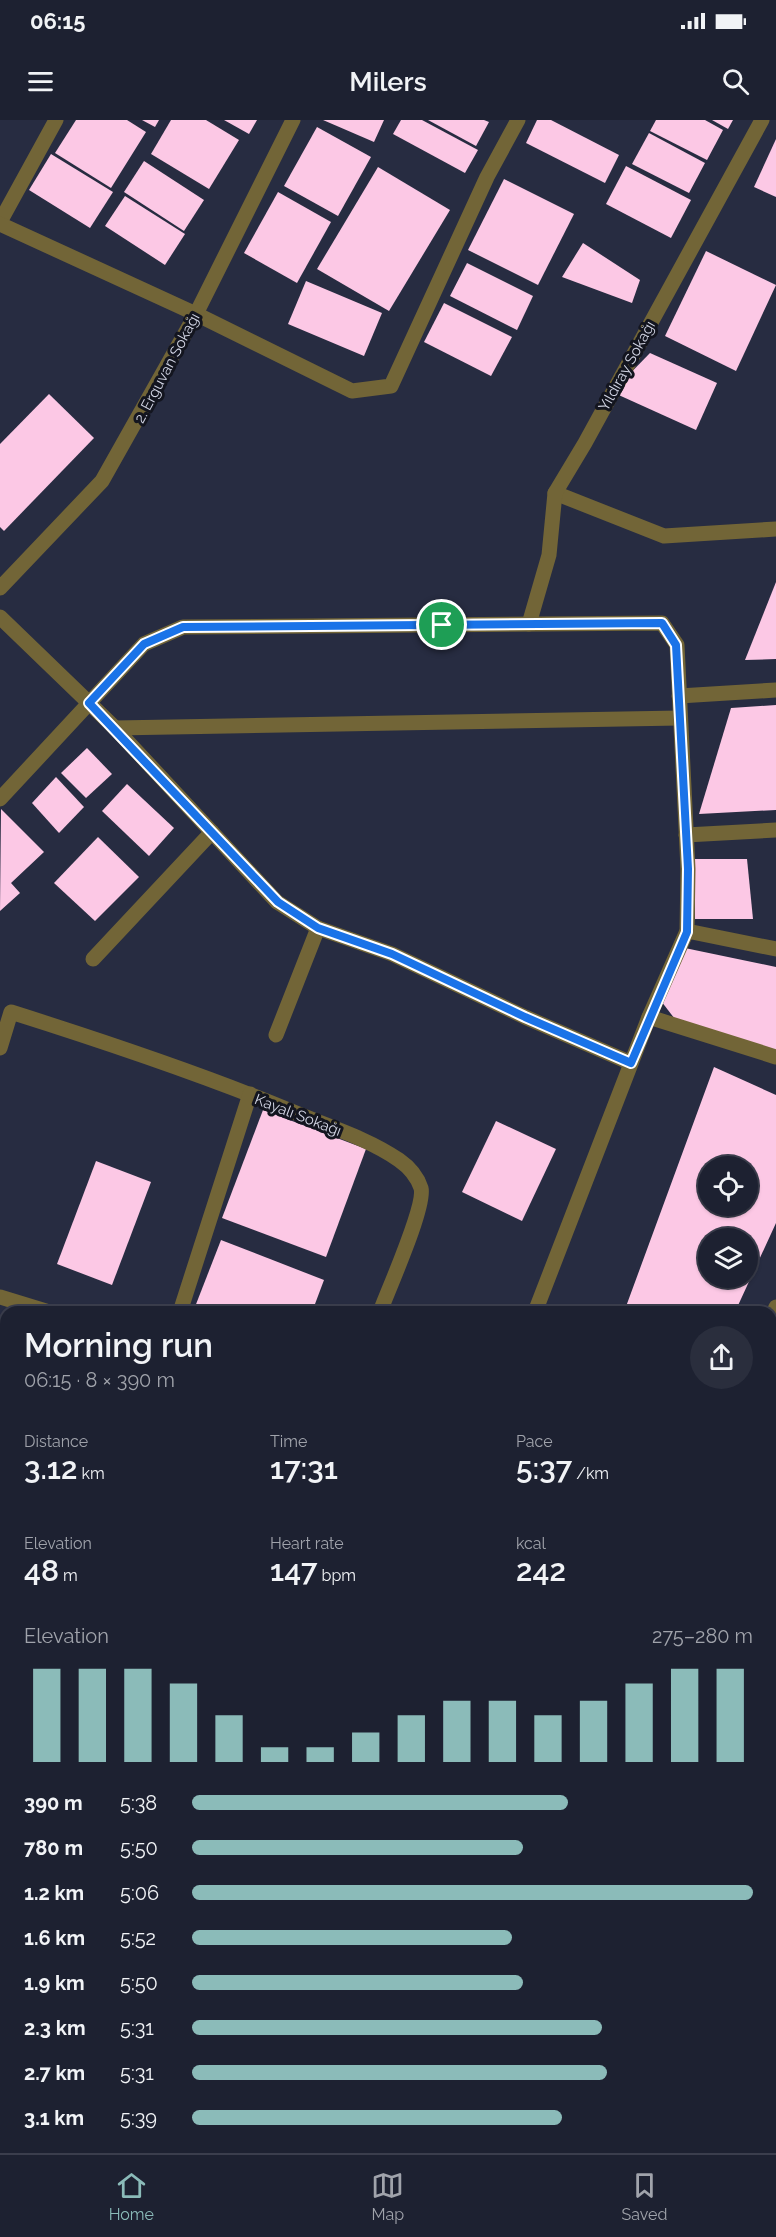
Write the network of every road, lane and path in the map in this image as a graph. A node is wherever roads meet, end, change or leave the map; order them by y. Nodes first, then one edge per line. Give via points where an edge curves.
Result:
1 (57, 120) edge
2 (293, 120) edge
3 (518, 120) edge
4 (762, 120) edge
5 (0, 223) edge
6 (196, 314) junction
7 (555, 493) junction
8 (776, 529) edge
9 (0, 588) edge
10 (0, 617) edge
11 (529, 624) junction
12 (776, 690) edge
13 (679, 696) junction
14 (89, 703) junction
15 (680, 718) junction
16 (115, 728) junction
17 (0, 799) edge
18 (776, 830) edge
19 (212, 832) junction
20 (686, 835) junction
21 (318, 928) junction
22 (687, 932) junction
23 (776, 949) edge
24 (93, 959) dead end
25 (649, 1017) junction
26 (276, 1035) dead end
27 (0, 1048) edge
28 (776, 1057) edge
29 (631, 1063) junction
30 (250, 1094) junction
31 (0, 1297) edge
32 (29, 1306) edge
33 (182, 1306) edge
34 (382, 1306) edge
35 (537, 1306) edge

1 - 5 street
2 - 6 street, 2. Erguvan Sokağı
3 - 6 street via 487,177 391,386 352,391
4 - 7 street, Yıldıray Sokağı
5 - 6 street
6 - 9 street, 2. Erguvan Sokağı via 102,481
7 - 8 street via 664,536
7 - 11 street, Yıldıray Sokağı via 549,555
10 - 14 street
11 - 13 street via 662,623 676,645
11 - 14 street via 183,627 144,644
12 - 13 street
13 - 15 street
14 - 16 street
14 - 17 street
15 - 16 street
15 - 20 street
16 - 19 street
18 - 20 street
19 - 21 street via 278,902
19 - 24 street
20 - 22 street
21 - 26 street
21 - 29 street via 392,954
22 - 23 street
22 - 25 street
25 - 28 street
25 - 29 street
27 - 30 street via 11,1012
29 - 35 street
30 - 33 street, Kayalı Sokağı
30 - 34 street, Kayalı Sokağı via 367,1142 398,1159 417,1179 423,1199
31 - 32 street

